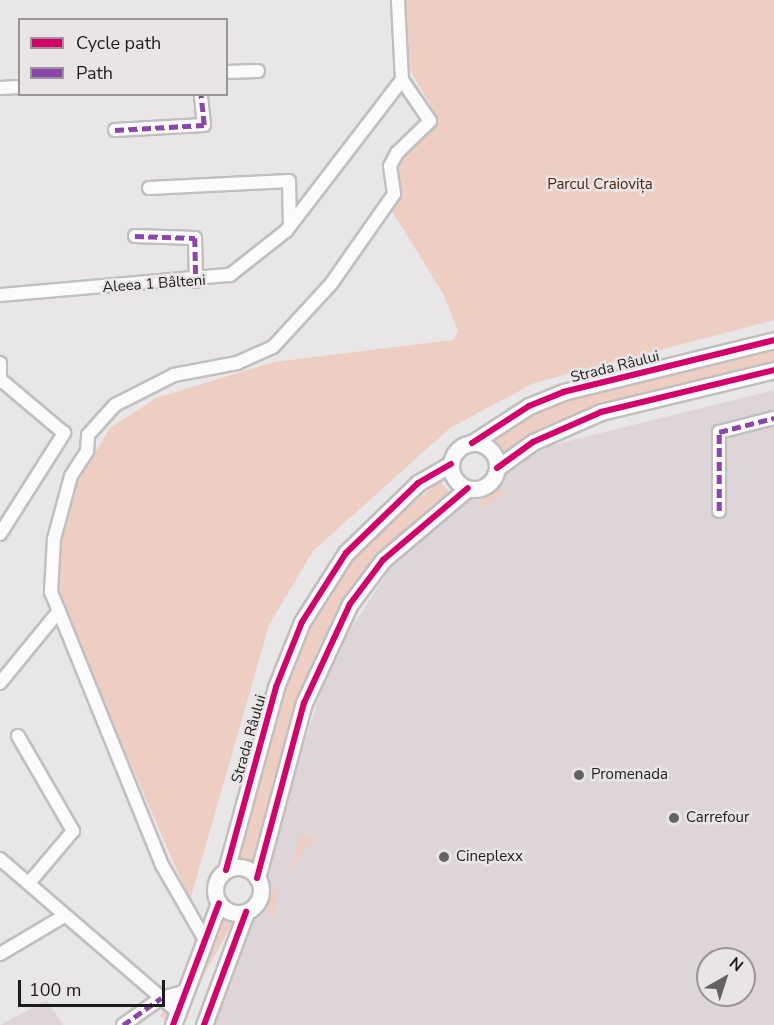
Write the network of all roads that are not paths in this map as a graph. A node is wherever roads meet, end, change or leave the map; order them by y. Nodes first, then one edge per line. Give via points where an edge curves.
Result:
1 (398, 0) edge
2 (258, 71) dead end
3 (228, 72) edge
4 (402, 80) junction
5 (18, 87) edge
6 (0, 88) edge
7 (201, 96) edge
8 (115, 130) dead end
9 (149, 188) dead end
10 (290, 226) junction
11 (135, 236) dead end
12 (196, 281) junction
13 (0, 296) edge
14 (774, 340) edge
15 (0, 363) edge
16 (774, 370) edge
17 (1, 381) edge
18 (774, 418) edge
19 (64, 433) junction
20 (85, 441) junction
21 (472, 443) junction
22 (451, 464) junction
23 (497, 468) junction
24 (468, 488) junction
25 (719, 511) dead end
26 (0, 534) edge
27 (59, 611) junction
28 (0, 683) edge
29 (18, 736) dead end
30 (0, 859) edge
31 (226, 870) junction
32 (257, 878) junction
33 (29, 883) junction
34 (219, 903) junction
35 (246, 912) junction
36 (64, 916) junction
37 (204, 938) junction
38 (0, 954) edge
39 (183, 992) junction
40 (162, 998) junction
41 (175, 1018) edge
42 (123, 1025) edge
43 (204, 1025) edge

1 - 4 street
2 - 3 street
4 - 10 street, Aleea 1 Bâlteni
4 - 20 street via 430,121 390,166 394,194 290,334 237,363 174,375 145,388 115,405
5 - 6 street
7 - 8 street via 204,125
9 - 10 street via 289,181
10 - 12 street, Aleea 1 Bâlteni via 230,275
11 - 12 street via 195,238
12 - 13 street, Aleea 1 Bâlteni
14 - 21 main road, Strada Râului via 563,392 528,406
15 - 17 street
16 - 23 main road via 601,412 533,442
17 - 19 street
18 - 25 street via 719,432
19 - 20 street
19 - 26 street
20 - 27 street via 87,451 64,499 49,566
21 - 22 main road, Strada Râului via 458,450
21 - 23 main road via 489,448
22 - 24 main road via 455,479
22 - 31 main road, Strada Râului via 418,483 346,554 302,622 276,687
23 - 24 main road via 488,485
24 - 32 main road via 383,560 350,604 304,703
27 - 28 street
27 - 37 street via 162,865
29 - 33 street via 73,831
30 - 33 street
31 - 32 main road via 241,867
31 - 34 main road, Strada Râului via 216,883
32 - 35 main road via 260,897
33 - 36 street
34 - 35 main road via 231,912
34 - 37 main road, Strada Râului
35 - 43 main road
36 - 38 street
36 - 40 street
37 - 39 main road, Strada Râului
39 - 40 street
39 - 41 main road, Strada Râului
40 - 41 street
40 - 42 street

